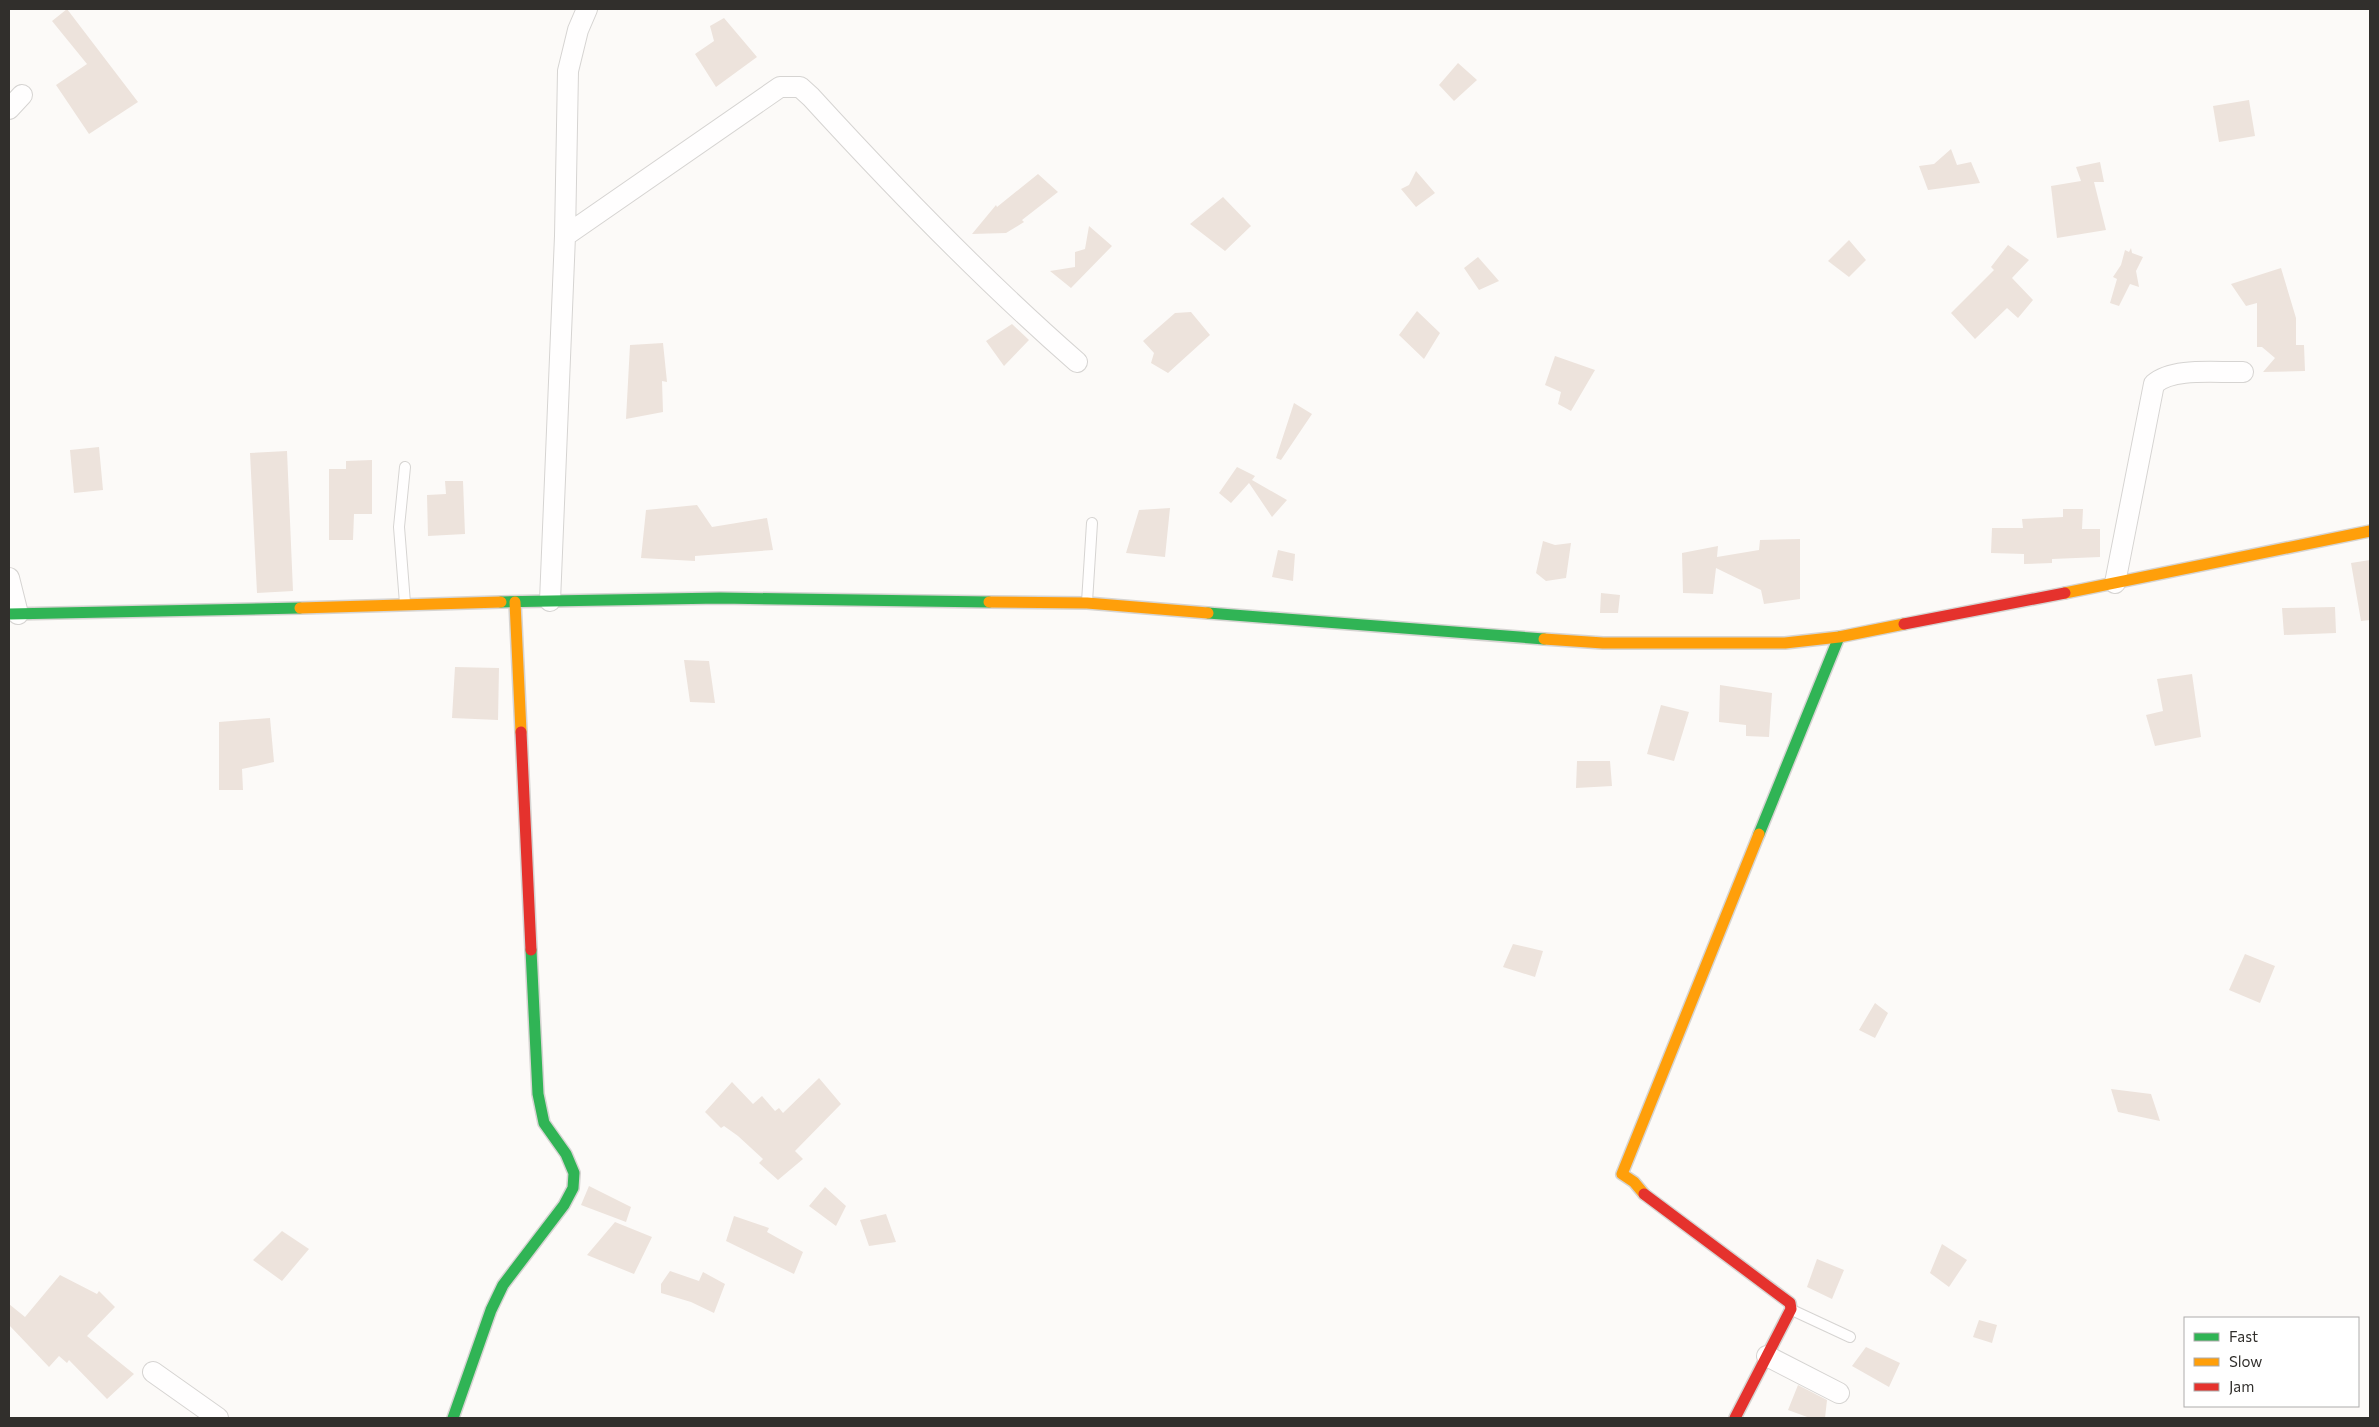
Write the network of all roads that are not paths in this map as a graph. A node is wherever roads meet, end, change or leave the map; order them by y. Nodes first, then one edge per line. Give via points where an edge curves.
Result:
1 (587, 9) edge
2 (565, 236) junction
3 (1077, 362) dead end
4 (2243, 372) dead end
5 (405, 467) dead end
6 (1092, 523) dead end
7 (2370, 531) edge
8 (9, 578) edge
9 (2115, 583) junction
10 (550, 601) junction
11 (514, 602) junction
12 (1087, 603) junction
13 (405, 604) junction
14 (13, 614) edge
15 (1839, 637) junction
16 (1791, 1309) junction
17 (1850, 1337) dead end
18 (1768, 1356) junction
19 (153, 1372) dead end
20 (1839, 1393) dead end
21 (218, 1418) edge
22 (452, 1418) edge
23 (1735, 1418) edge

1 - 2 street via 568,71
2 - 3 street via 780,87 800,88 904,198 1018,311
2 - 10 street
4 - 9 street via 2172,374 2154,384
5 - 13 lane via 399,527
6 - 12 lane
7 - 9 street
8 - 14 street
9 - 15 street
10 - 11 street
10 - 12 street via 720,598
11 - 13 street
11 - 22 street via 538,1094 544,1123 566,1154 574,1173 573,1188 564,1205 503,1285
12 - 15 street via 1603,643 1785,643
13 - 14 street
15 - 16 street via 1622,1174 1782,1296 1790,1303
16 - 17 lane
16 - 18 street
18 - 20 street
18 - 23 street
19 - 21 street

